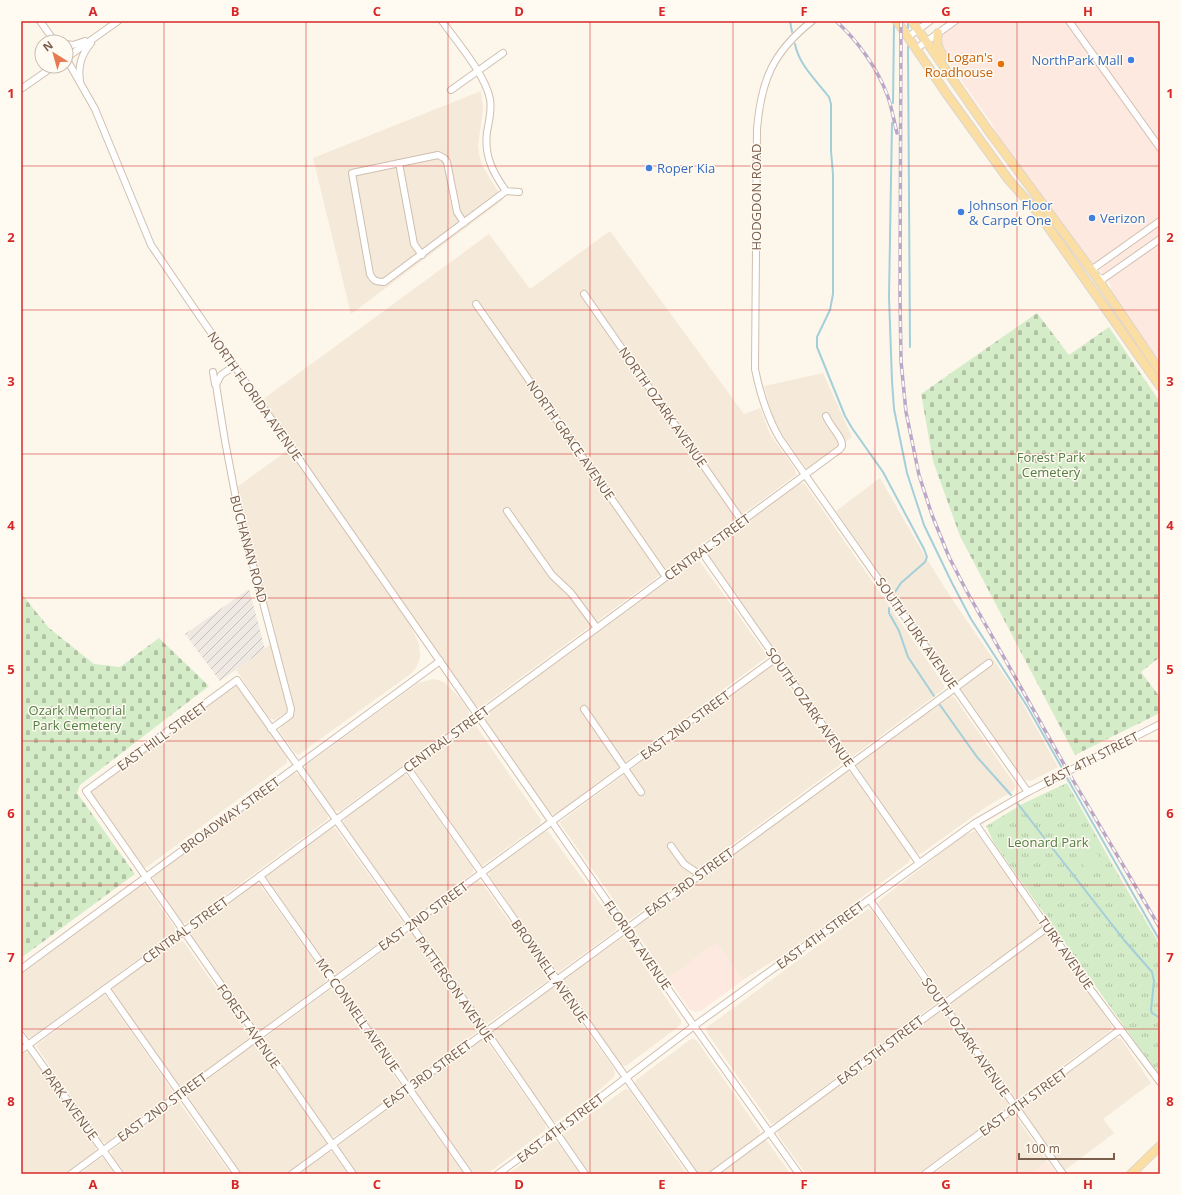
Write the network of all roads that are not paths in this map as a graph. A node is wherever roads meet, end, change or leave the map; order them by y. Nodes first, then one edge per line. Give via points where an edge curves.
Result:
1 (40, 21) edge
2 (118, 21) edge
3 (442, 21) edge
4 (812, 21) edge
5 (897, 21) edge
6 (912, 21) edge
7 (930, 21) edge
8 (955, 21) edge
9 (1069, 21) edge
10 (918, 29) junction
11 (938, 33) junction
12 (50, 34) edge
13 (98, 36) junction
14 (908, 37) junction
15 (926, 41) junction
16 (74, 44) edge
17 (916, 49) junction
18 (74, 52) edge
19 (503, 53) dead end
20 (477, 71) junction
21 (74, 72) edge
22 (43, 74) edge
23 (80, 82) junction
24 (21, 89) edge
25 (451, 90) dead end
26 (988, 130) junction
27 (1160, 148) edge
28 (398, 163) junction
29 (506, 192) junction
30 (519, 192) dead end
31 (1160, 221) edge
32 (464, 223) junction
33 (1160, 239) edge
34 (422, 254) junction
35 (1095, 275) junction
36 (584, 294) dead end
37 (476, 304) dead end
38 (234, 366) junction
39 (1160, 371) edge
40 (213, 372) dead end
41 (1160, 386) edge
42 (216, 388) junction
43 (826, 416) dead end
44 (805, 474) junction
45 (507, 511) dead end
46 (742, 521) junction
47 (701, 551) junction
48 (666, 577) junction
49 (597, 628) junction
50 (776, 658) junction
51 (440, 661) junction
52 (989, 663) dead end
53 (237, 680) joint
54 (955, 688) junction
55 (584, 709) dead end
56 (478, 716) junction
57 (1160, 724) edge
58 (271, 729) junction
59 (850, 764) junction
60 (297, 766) junction
61 (407, 767) junction
62 (625, 769) junction
63 (86, 791) joint
64 (641, 792) dead end
65 (1028, 792) junction
66 (336, 820) junction
67 (553, 822) junction
68 (974, 823) junction
69 (671, 846) dead end
70 (919, 863) junction
71 (482, 874) junction
72 (699, 874) junction
73 (260, 876) junction
74 (146, 877) junction
75 (870, 900) junction
76 (410, 925) junction
77 (1048, 927) junction
78 (627, 928) junction
79 (183, 932) junction
80 (21, 969) edge
81 (557, 979) junction
82 (334, 981) junction
83 (106, 988) junction
84 (943, 1004) junction
85 (694, 1026) junction
86 (1121, 1029) junction
87 (486, 1031) junction
88 (21, 1035) edge
89 (256, 1036) junction
90 (28, 1045) junction
91 (21, 1050) edge
92 (625, 1078) junction
93 (1160, 1082) edge
94 (409, 1088) junction
95 (181, 1094) junction
96 (1016, 1107) junction
97 (555, 1132) junction
98 (770, 1132) junction
99 (332, 1144) junction
100 (1160, 1146) edge
101 (103, 1150) junction
102 (71, 1174) edge
103 (120, 1174) edge
104 (237, 1174) edge
105 (292, 1174) edge
106 (353, 1174) edge
107 (469, 1174) edge
108 (498, 1174) edge
109 (585, 1174) edge
110 (694, 1174) edge
111 (713, 1174) edge
112 (799, 1174) edge
113 (925, 1174) edge
114 (1063, 1174) edge
115 (1131, 1174) edge

1 - 12 street
2 - 13 street
3 - 20 street
4 - 44 street, HODGDON ROAD via 790,41 768,76 762,91 757,129 755,369 759,392 776,432
5 - 14 main road
6 - 10 main road
7 - 10 street
8 - 11 street
9 - 27 street
10 - 14 street
10 - 15 main road
11 - 15 street
11 - 26 main road via 938,49 985,117
13 - 16 street
13 - 18 street
13 - 23 street via 82,55
14 - 17 main road
15 - 17 street
15 - 26 main road
17 - 41 main road via 1004,173 1039,214
19 - 20 street
20 - 25 street
20 - 29 street via 488,90 490,101 486,144 488,156
21 - 23 street, NORTH FLORIDA AVENUE
22 - 24 street
23 - 38 street, NORTH FLORIDA AVENUE via 95,109 151,245
26 - 35 main road
28 - 32 street via 438,155 444,158 457,212
28 - 34 street via 414,244
28 - 34 street via 352,173 370,274 374,281 384,282
29 - 30 street
29 - 32 street
31 - 35 street via 1094,268
32 - 34 street
33 - 35 street via 1103,279
35 - 39 main road
36 - 46 street, NORTH OZARK AVENUE
37 - 48 street, NORTH GRACE AVENUE
38 - 42 street via 219,378
38 - 51 street, NORTH FLORIDA AVENUE
40 - 42 street
42 - 58 street, BUCHANAN ROAD via 237,504 292,709 290,715
43 - 44 street, CENTRAL STREET via 829,424 841,438 842,446
44 - 46 street, CENTRAL STREET
44 - 54 street, SOUTH TURK AVENUE
45 - 49 street via 552,575 571,593
46 - 47 street, CENTRAL STREET
47 - 48 street, CENTRAL STREET
47 - 50 street, SOUTH OZARK AVENUE
48 - 49 street, CENTRAL STREET
49 - 56 street, CENTRAL STREET
50 - 59 street, SOUTH OZARK AVENUE
50 - 62 street, EAST 2ND STREET
51 - 56 street, NORTH FLORIDA AVENUE
51 - 60 street, BROADWAY STREET
52 - 54 street, EAST 3RD STREET
53 - 58 street, PATTERSON AVENUE
53 - 63 street, EAST HILL STREET
54 - 59 street, EAST 3RD STREET
54 - 65 street, SOUTH TURK AVENUE
55 - 62 street
56 - 61 street, CENTRAL STREET
56 - 67 street, FLORIDA AVENUE
57 - 65 street, EAST 4TH STREET
58 - 60 street, PATTERSON AVENUE
59 - 70 street, SOUTH OZARK AVENUE
59 - 72 street, EAST 3RD STREET
60 - 66 street, PATTERSON AVENUE
60 - 74 street, BROADWAY STREET
61 - 66 street, CENTRAL STREET
61 - 71 street, BROWNELL AVENUE
62 - 64 street
62 - 67 street, EAST 2ND STREET
63 - 74 street, FOREST AVENUE
65 - 68 street, EAST 4TH STREET
66 - 73 street, CENTRAL STREET
66 - 76 street, PATTERSON AVENUE
67 - 71 street, EAST 2ND STREET
67 - 78 street, FLORIDA AVENUE
68 - 70 street, EAST 4TH STREET
68 - 77 street, TURK AVENUE
69 - 72 street via 686,867
70 - 75 street, EAST 4TH STREET
71 - 76 street, EAST 2ND STREET
71 - 81 street, BROWNELL AVENUE
72 - 78 street, EAST 3RD STREET
73 - 79 street, CENTRAL STREET
73 - 82 street, MC CONNELL AVENUE
74 - 79 street, FOREST AVENUE
74 - 80 street, BROADWAY STREET
75 - 84 street, SOUTH OZARK AVENUE
75 - 85 street, EAST 4TH STREET
76 - 82 street, EAST 2ND STREET
76 - 87 street, PATTERSON AVENUE
77 - 84 street, EAST 5TH STREET
77 - 86 street, TURK AVENUE
78 - 81 street, EAST 3RD STREET
78 - 85 street, FLORIDA AVENUE
79 - 83 street, CENTRAL STREET
79 - 89 street, FOREST AVENUE
81 - 87 street, EAST 3RD STREET
81 - 92 street, BROWNELL AVENUE
82 - 89 street, EAST 2ND STREET
82 - 94 street, MC CONNELL AVENUE
83 - 90 street, CENTRAL STREET
83 - 95 street
84 - 96 street, SOUTH OZARK AVENUE
84 - 98 street, EAST 5TH STREET
85 - 92 street, EAST 4TH STREET
85 - 98 street, FLORIDA AVENUE
86 - 93 street, TURK AVENUE
86 - 96 street, EAST 6TH STREET
87 - 94 street, EAST 3RD STREET
87 - 97 street, PATTERSON AVENUE
88 - 90 street, PARK AVENUE
89 - 95 street, EAST 2ND STREET
89 - 99 street, FOREST AVENUE
90 - 91 street, CENTRAL STREET
90 - 101 street, PARK AVENUE
92 - 97 street, EAST 4TH STREET
92 - 110 street, BROWNELL AVENUE
94 - 99 street, EAST 3RD STREET
94 - 107 street, MC CONNELL AVENUE
95 - 101 street, EAST 2ND STREET
95 - 104 street
96 - 113 street, EAST 6TH STREET
96 - 114 street, SOUTH OZARK AVENUE
97 - 108 street, EAST 4TH STREET
97 - 109 street, PATTERSON AVENUE
98 - 111 street, EAST 5TH STREET
98 - 112 street, FLORIDA AVENUE
99 - 105 street, EAST 3RD STREET
99 - 106 street, FOREST AVENUE
100 - 115 main road
101 - 102 street, EAST 2ND STREET
101 - 103 street, PARK AVENUE

